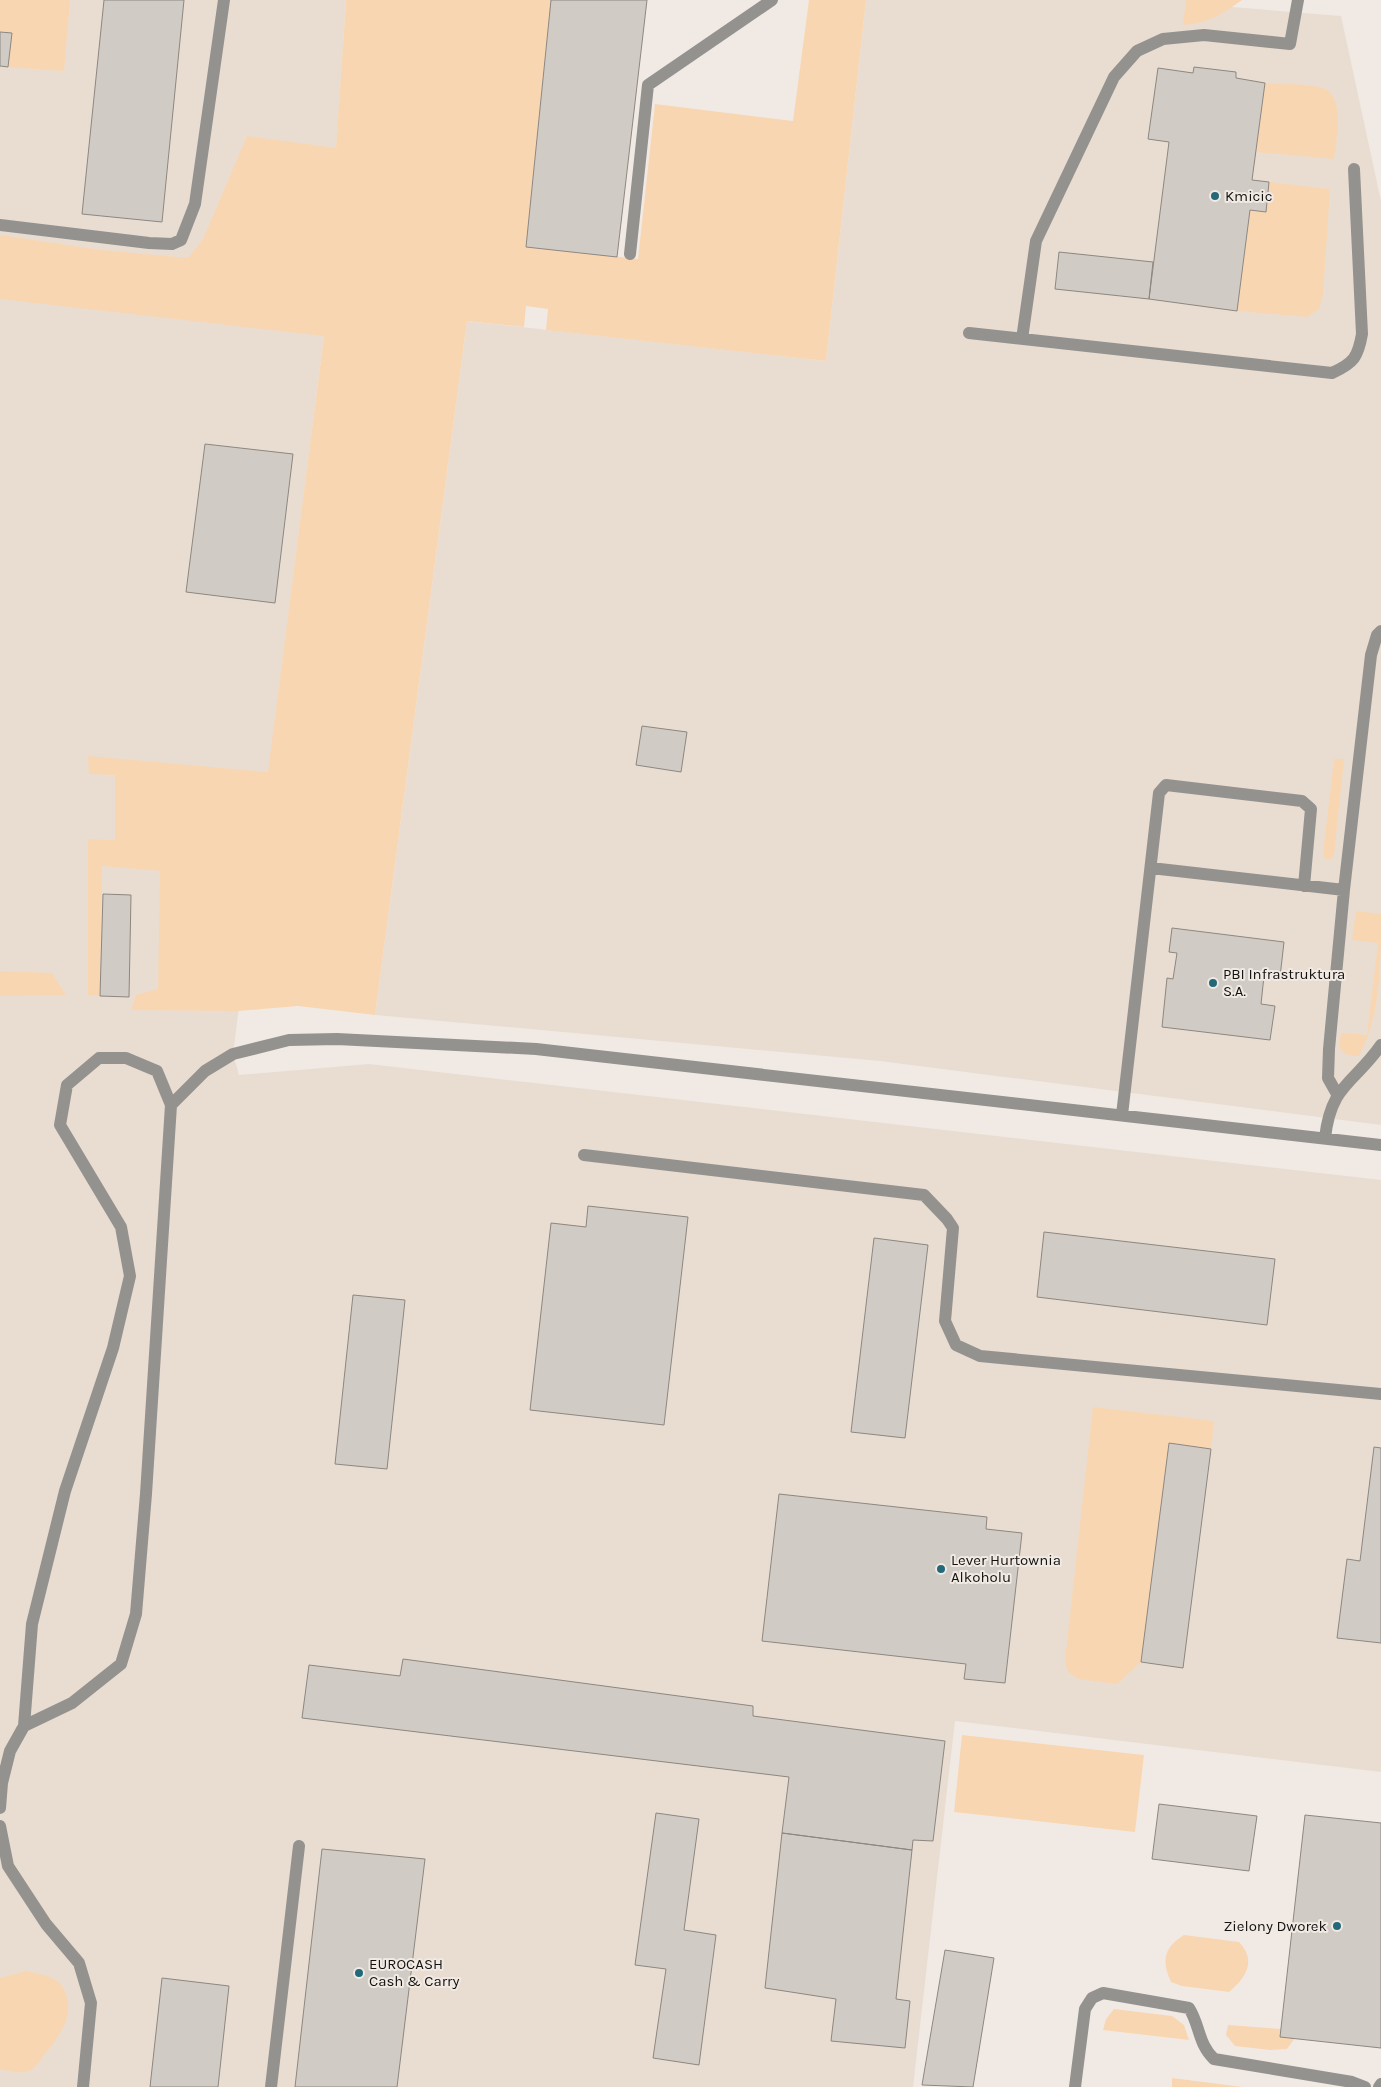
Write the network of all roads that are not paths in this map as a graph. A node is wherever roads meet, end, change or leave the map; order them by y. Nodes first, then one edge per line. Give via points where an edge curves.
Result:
1 (224, 0) edge
2 (772, 0) edge
3 (1298, 0) edge
4 (1354, 169) dead end
5 (0, 225) edge
6 (630, 254) dead end
7 (968, 333) dead end
8 (1022, 339) junction
9 (1381, 631) edge
10 (1150, 868) junction
11 (1304, 886) junction
12 (1344, 890) junction
13 (1381, 1045) edge
14 (1337, 1094) junction
15 (171, 1104) junction
16 (1122, 1115) junction
17 (1326, 1138) junction
18 (1381, 1145) edge
19 (584, 1155) dead end
20 (1381, 1394) edge
21 (24, 1726) junction
22 (0, 1808) edge
23 (0, 1826) edge
24 (298, 1846) dead end
25 (83, 2087) edge
26 (271, 2087) edge
27 (1075, 2087) edge
28 (1365, 2087) edge

1 - 5 street via 195,204 182,240 172,244 149,243
2 - 6 street via 648,85
3 - 8 street via 1290,44 1204,36 1163,39 1137,51 1114,77 1036,241
4 - 8 street via 1362,334 1359,352 1348,366 1332,372
7 - 8 street
9 - 12 street via 1371,655
10 - 11 street
10 - 11 street via 1159,794 1166,786 1302,801 1311,809
10 - 16 street
11 - 12 street
12 - 14 street via 1328,1049 1328,1078
13 - 14 street
14 - 17 street via 1328,1119
15 - 16 street via 205,1071 233,1054 289,1040 337,1039 536,1050
15 - 21 street via 136,1614 121,1664 72,1703
15 - 21 street via 157,1071 126,1058 99,1058 67,1085 60,1125 121,1227 130,1276 113,1348 65,1491 32,1624
16 - 17 street
17 - 18 street
19 - 20 street via 924,1195 953,1228 945,1321 956,1345 980,1356
21 - 22 street via 10,1751
23 - 25 street via 8,1866 46,1924 79,1963 91,2003
24 - 26 street
27 - 28 street via 1085,2009 1092,1998 1103,1993 1189,2008 1195,2017 1201,2043 1214,2059 1352,2082

